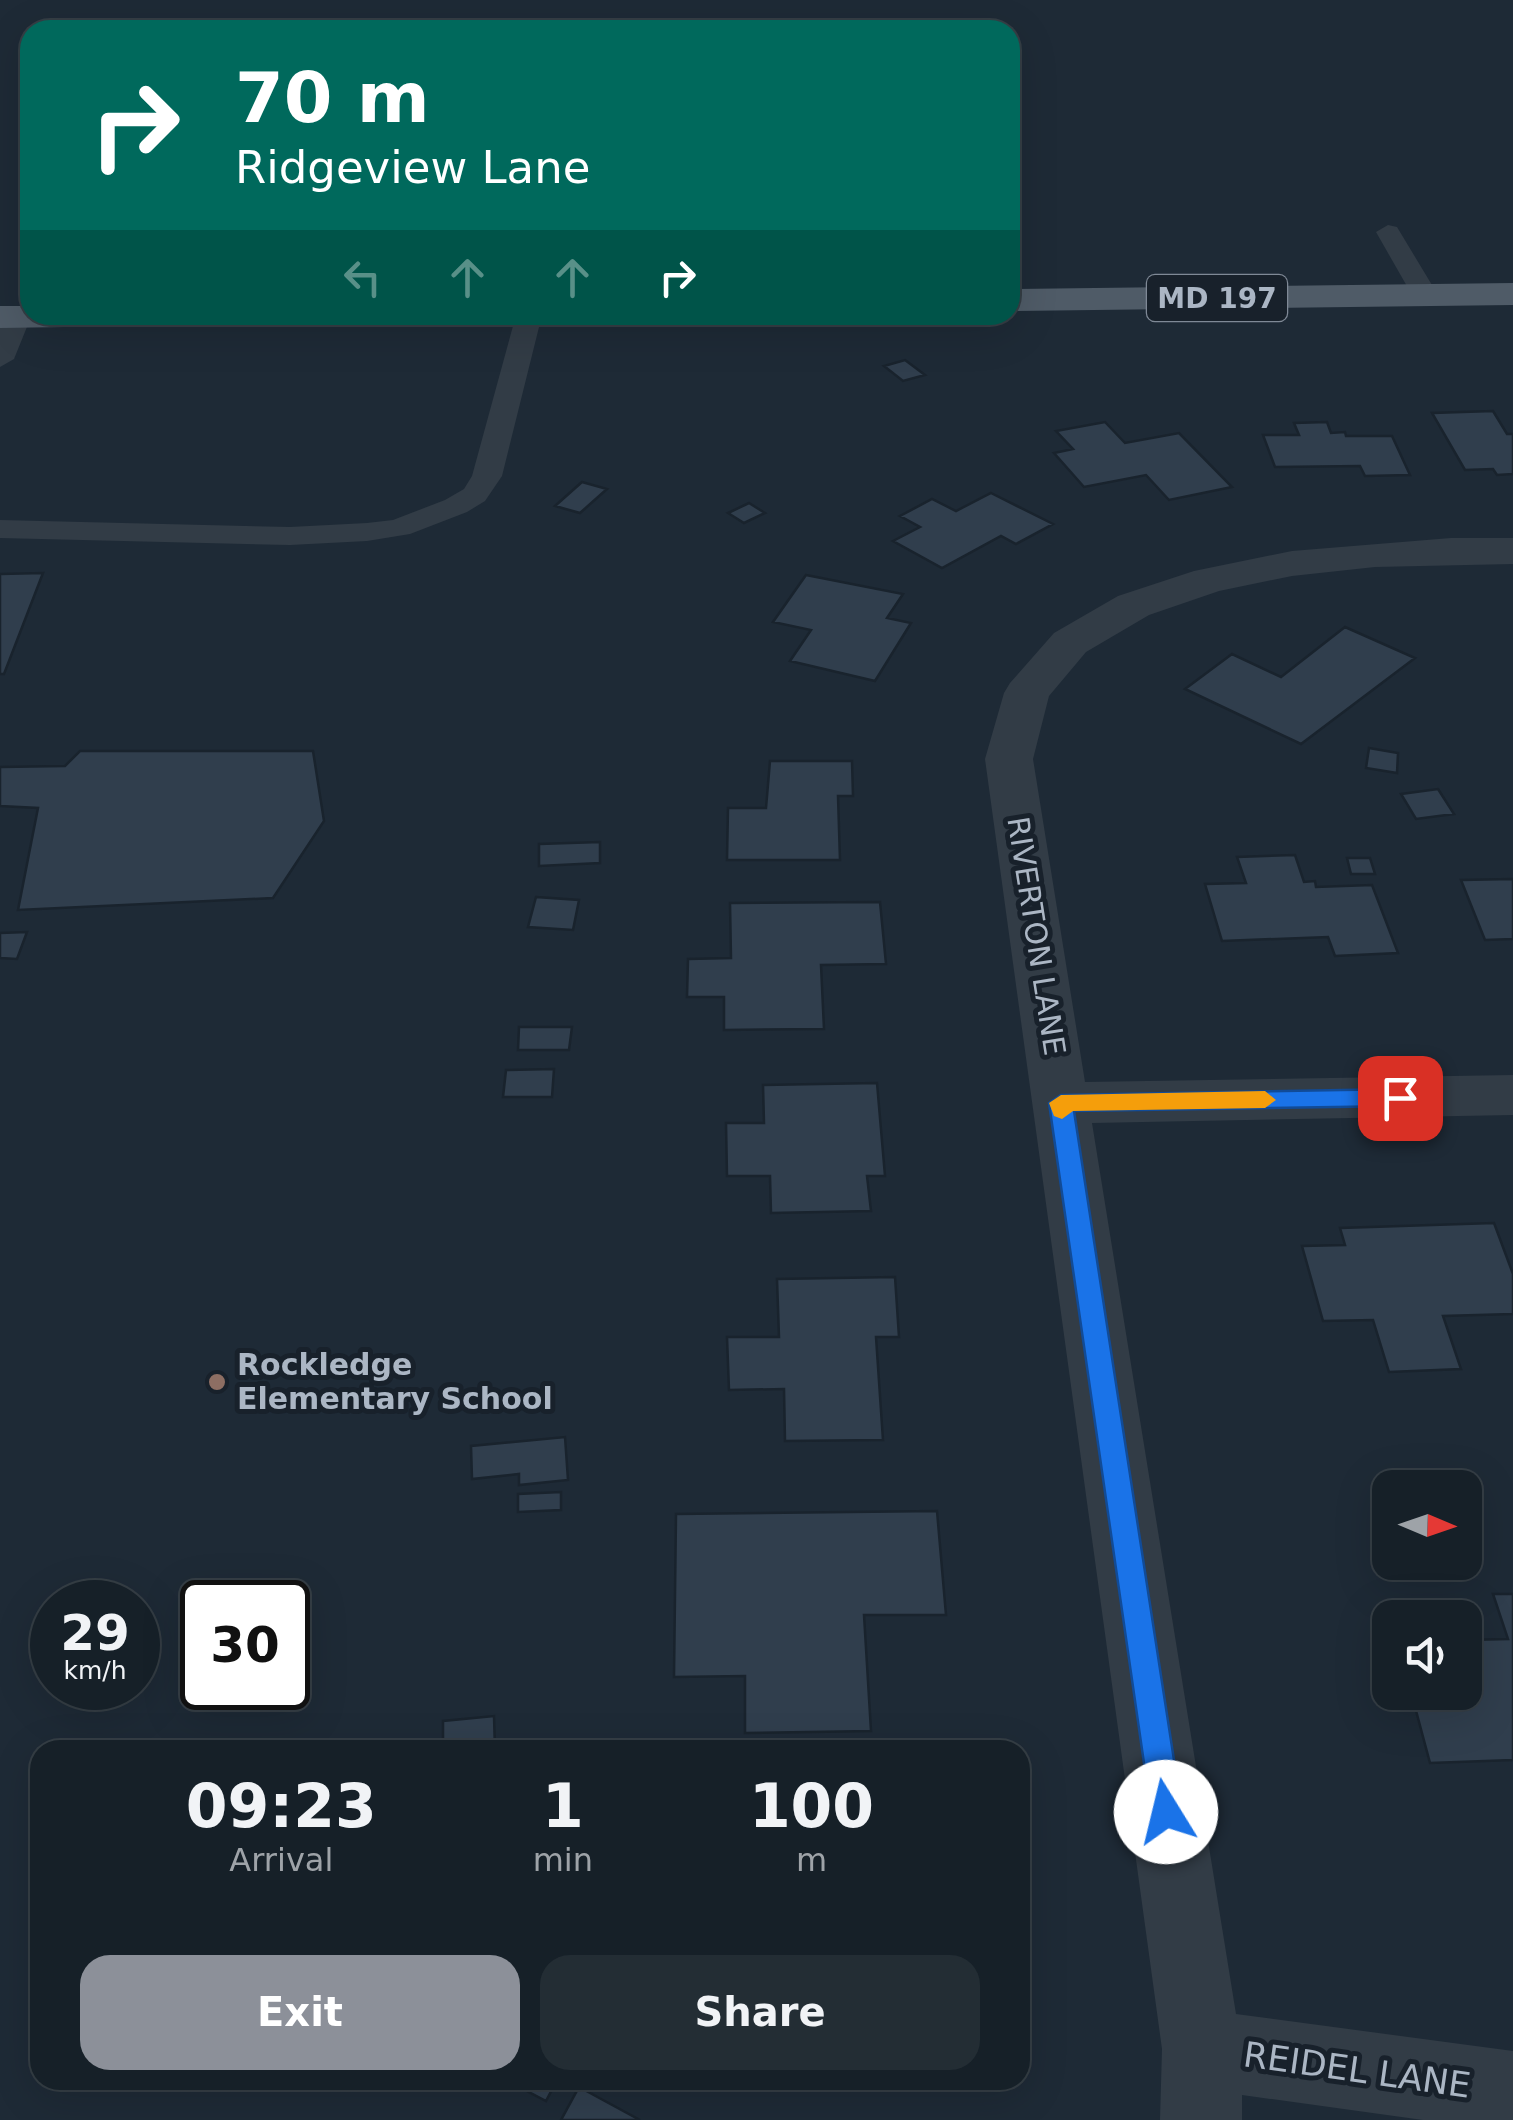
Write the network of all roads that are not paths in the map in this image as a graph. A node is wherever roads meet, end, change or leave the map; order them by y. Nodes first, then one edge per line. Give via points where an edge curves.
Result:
1 (1388, 232) dead end
2 (1513, 294) edge
3 (1425, 295) junction
4 (1020, 300) edge
5 (9, 317) edge
6 (525, 325) edge
7 (0, 359) edge
8 (0, 528) edge
9 (1513, 551) edge
10 (1513, 1096) edge
11 (1061, 1103) junction
12 (1202, 2084) edge
13 (1513, 2092) edge

1 - 3 lane
2 - 3 main road, MD 197
3 - 4 main road, MD 197
5 - 7 lane
6 - 8 lane via 486,476 475,495 434,516 383,530 290,536
9 - 11 street, RIVERTON LANE via 1297,564 1204,580 1108,616 1033,680 1010,732 1009,759
10 - 11 street
11 - 12 street, RIVERTON LANE
12 - 13 street, REIDEL LANE

